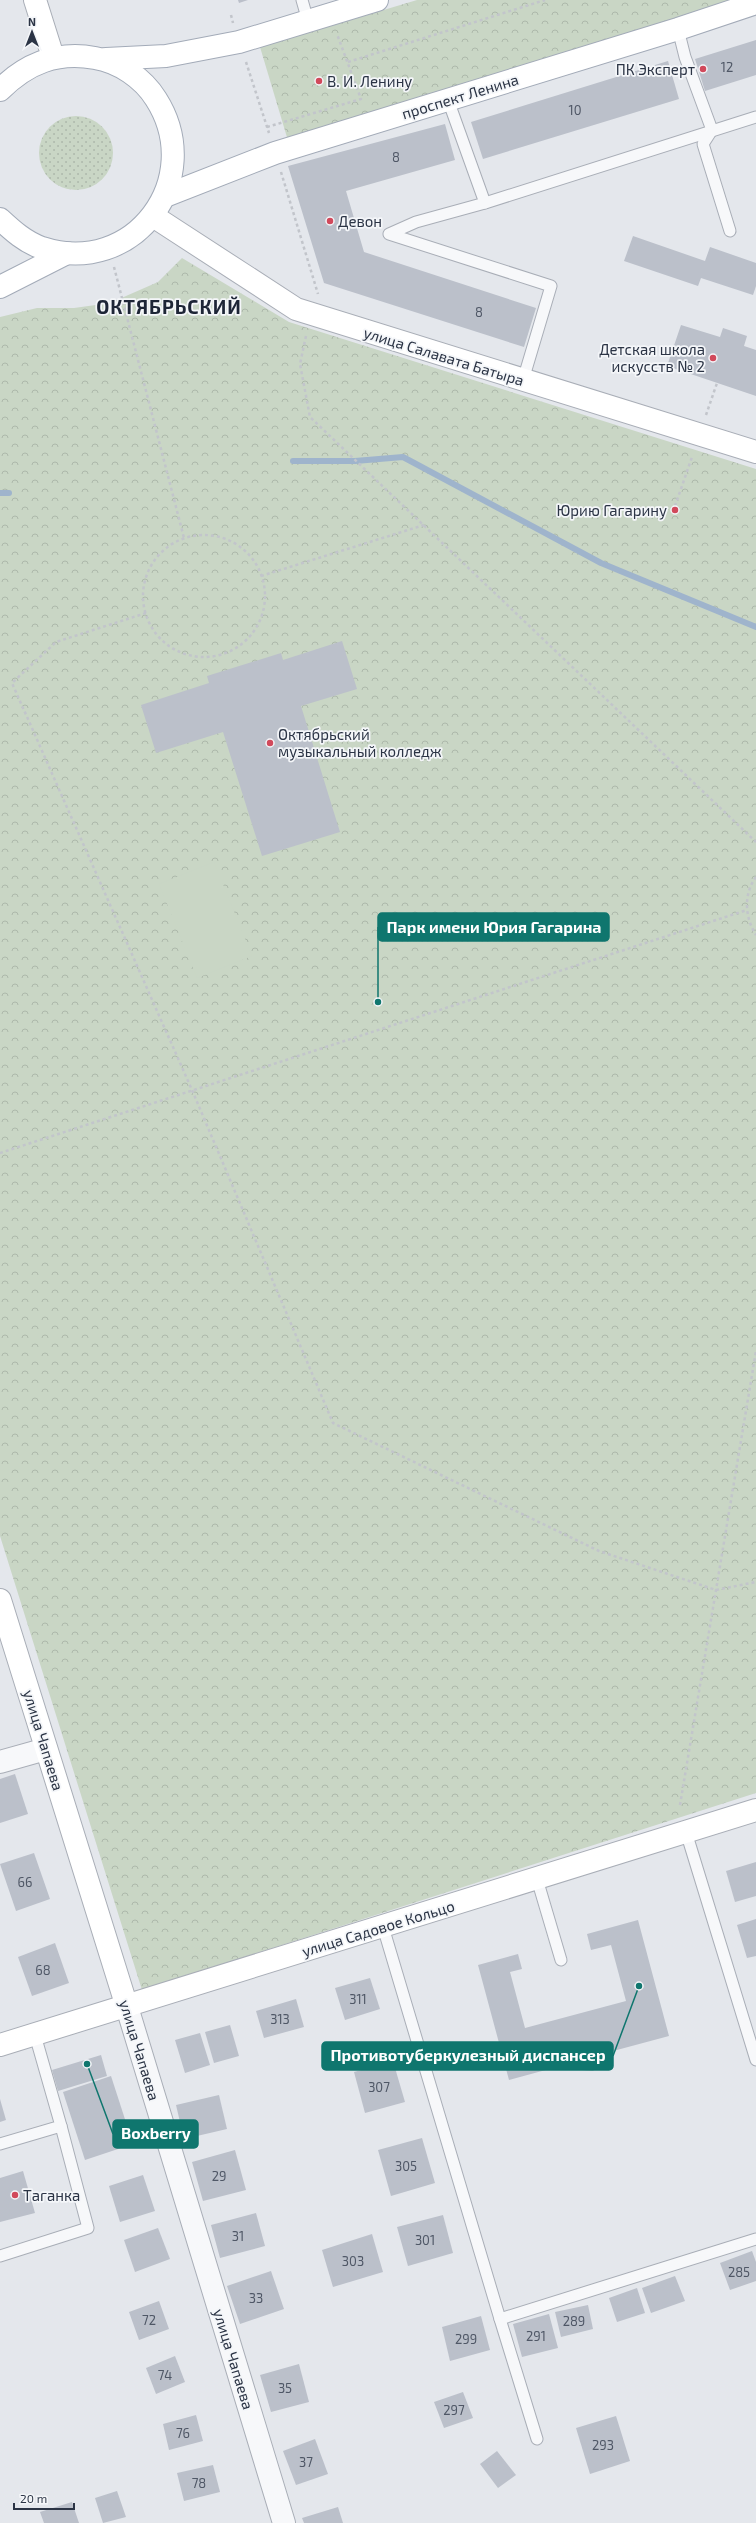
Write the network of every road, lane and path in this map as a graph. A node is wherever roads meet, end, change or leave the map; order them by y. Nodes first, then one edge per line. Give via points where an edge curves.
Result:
1 (35, 0) edge
2 (302, 0) edge
3 (377, 0) edge
4 (545, 0) edge
5 (756, 3) edge
6 (308, 21) junction
7 (678, 29) junction
8 (336, 31) dead end
9 (53, 57) junction
10 (104, 59) junction
11 (348, 62) junction
12 (8, 76) edge
13 (0, 90) edge
14 (448, 100) junction
15 (756, 117) edge
16 (267, 127) dead end
17 (712, 130) junction
18 (165, 196) junction
19 (485, 203) junction
20 (153, 216) junction
21 (0, 219) edge
22 (730, 231) dead end
23 (109, 247) junction
24 (67, 253) junction
25 (0, 287) edge
26 (306, 336) dead end
27 (522, 380) junction
28 (717, 383) dead end
29 (706, 416) dead end
30 (756, 452) edge
31 (692, 457) dead end
32 (675, 506) dead end
33 (424, 525) junction
34 (184, 538) junction
35 (261, 576) junction
36 (146, 613) junction
37 (756, 842) edge
38 (756, 877) edge
39 (747, 910) junction
40 (756, 935) edge
41 (192, 1090) junction
42 (0, 1153) edge
43 (756, 1351) edge
44 (756, 1582) edge
45 (716, 1590) junction
46 (0, 1600) edge
47 (46, 1749) junction
48 (0, 1762) edge
49 (680, 1805) dead end
50 (756, 1810) edge
51 (686, 1832) junction
52 (537, 1879) junction
53 (383, 1927) junction
54 (560, 1960) dead end
55 (126, 2007) junction
56 (35, 2034) junction
57 (0, 2045) edge
58 (756, 2060) edge
59 (61, 2126) junction
60 (0, 2144) edge
61 (756, 2239) edge
62 (0, 2256) edge
63 (500, 2319) junction
64 (537, 2439) dead end
65 (284, 2523) edge

1 - 9 main road
2 - 6 lane
3 - 6 main road
4 - 11 path
5 - 7 main road, проспект Ленина
6 - 10 main road via 239,42 166,56
7 - 14 main road, проспект Ленина
7 - 17 lane via 685,57
8 - 11 path
9 - 10 main road via 78,55
9 - 12 main road
10 - 18 main road via 129,71 150,90 166,114 173,141 173,169
11 - 16 path via 362,98
12 - 13 main road
14 - 18 main road, проспект Ленина via 275,153
14 - 19 lane
15 - 17 lane
17 - 19 lane
17 - 22 lane via 703,144
18 - 20 main road
19 - 27 lane via 416,222 389,234 551,286
20 - 23 main road via 133,235
20 - 27 main road, улица Салавата Батыра via 296,309
21 - 24 main road via 18,236 35,245
23 - 24 main road via 89,252
23 - 34 path
24 - 25 main road
26 - 33 path via 300,364 310,417
27 - 30 main road, улица Салавата Батыра
28 - 29 path
31 - 32 path
33 - 35 path
33 - 37 path
34 - 35 path via 203,535 239,546 252,559
34 - 36 path via 166,548 152,563 144,582 143,602
35 - 36 path via 265,596 261,616 255,628 236,648 217,656 196,657 177,651 160,639 148,622
36 - 41 path via 56,642 12,683
38 - 39 path via 748,895
39 - 40 path via 750,926
39 - 41 path
41 - 42 path
41 - 45 path via 332,1424 599,1551
43 - 45 path
44 - 45 path
45 - 49 path
46 - 47 main road, улица Чапаева
47 - 48 street
47 - 55 main road, улица Чапаева
50 - 51 main road, улица Садовое Кольцо
51 - 52 main road, улица Садовое Кольцо
51 - 58 lane
52 - 53 main road, улица Садовое Кольцо
52 - 54 lane
53 - 55 main road, улица Садовое Кольцо
53 - 63 lane
55 - 56 main road, улица Садовое Кольцо
55 - 65 street, улица Чапаева
56 - 57 main road, улица Садовое Кольцо
56 - 59 lane
59 - 60 lane
59 - 62 lane via 88,2228
61 - 63 lane
63 - 64 lane

